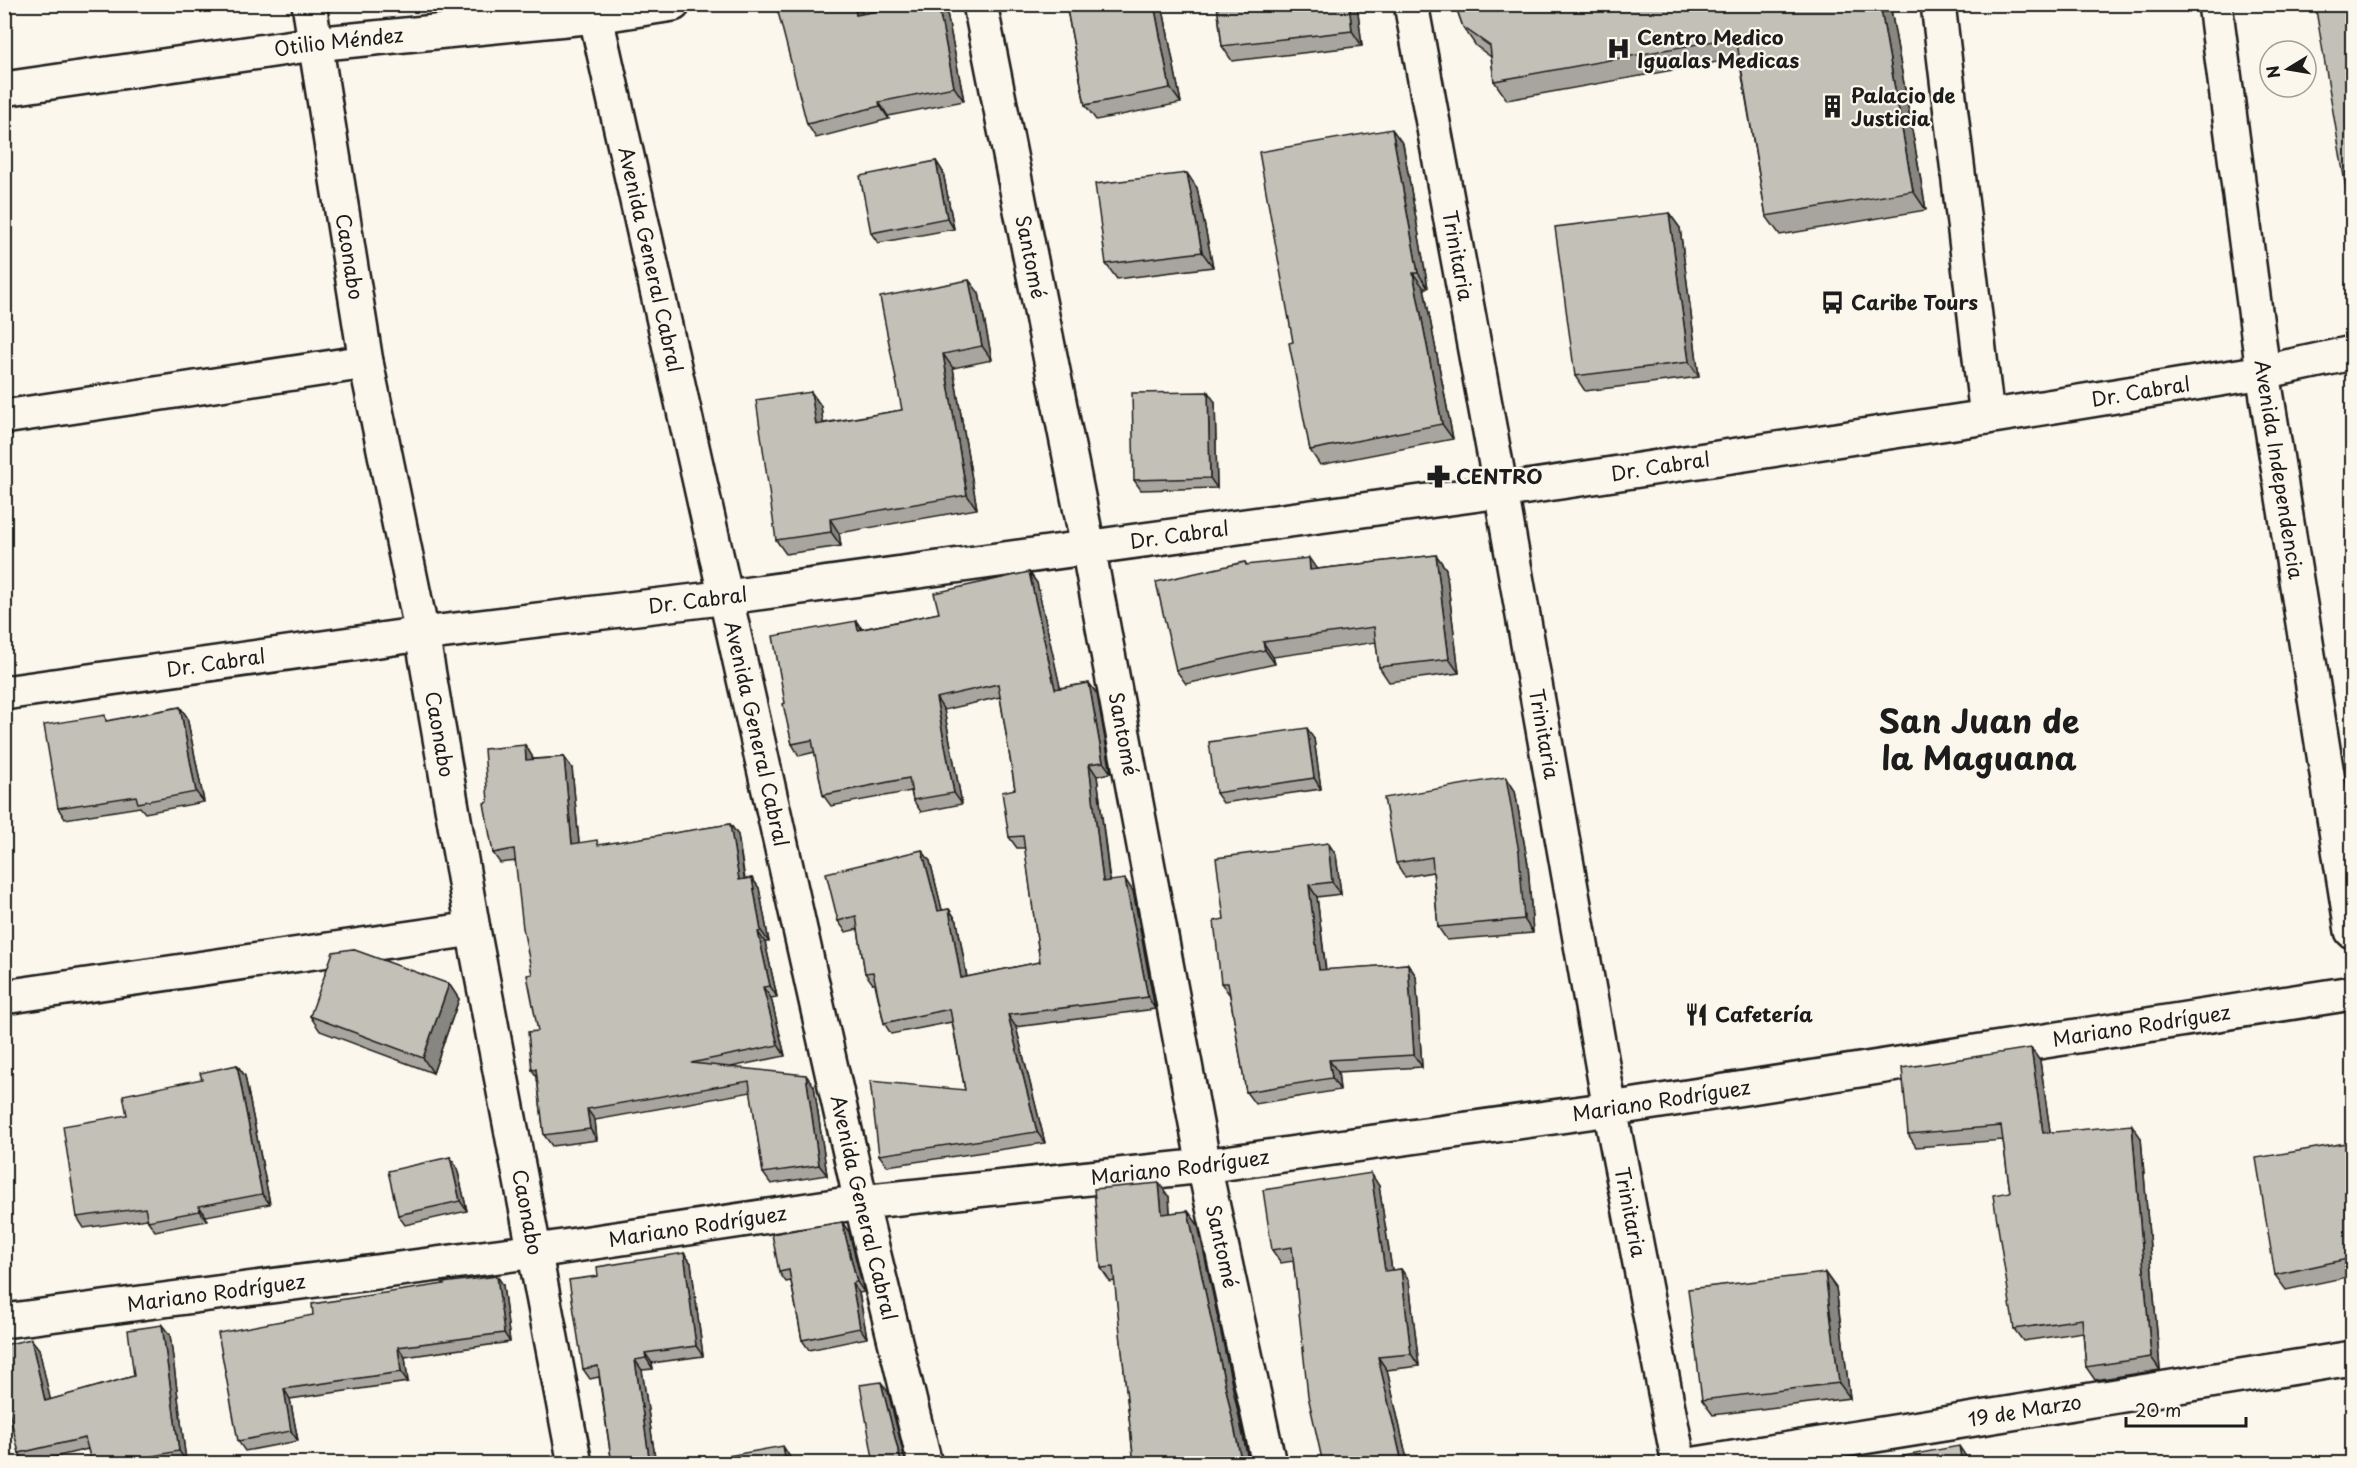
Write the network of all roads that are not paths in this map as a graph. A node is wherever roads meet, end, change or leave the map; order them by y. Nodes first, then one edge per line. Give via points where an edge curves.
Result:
1 (309, 4) edge
2 (673, 4) edge
3 (980, 4) edge
4 (1411, 4) edge
5 (1938, 4) edge
6 (2215, 4) edge
7 (594, 10) edge
8 (314, 44) junction
9 (4, 89) edge
10 (2352, 353) edge
11 (366, 362) junction
12 (2263, 372) junction
13 (4, 417) edge
14 (1987, 417) junction
15 (1501, 491) junction
16 (1088, 547) junction
17 (728, 597) junction
18 (422, 634) junction
19 (4, 693) edge
20 (473, 929) junction
21 (2352, 931) edge
22 (2352, 993) edge
23 (4, 997) edge
24 (1610, 1109) junction
25 (1204, 1166) junction
26 (861, 1202) junction
27 (536, 1251) junction
28 (4, 1321) edge
29 (2352, 1358) edge
30 (575, 1464) edge
31 (925, 1464) edge
32 (1269, 1464) edge
33 (1679, 1464) edge
34 (1696, 1464) edge

1 - 8 street, Caonabo
2 - 7 street, Otilio Méndez
3 - 16 street, Santomé
4 - 15 street, Trinitaria
5 - 14 street
6 - 12 street, Avenida Independencia
7 - 8 street, Otilio Méndez
7 - 17 street, Avenida General Cabral
8 - 9 street, Otilio Méndez
8 - 11 street, Caonabo
10 - 12 street, Dr. Cabral
11 - 13 street
11 - 18 street, Caonabo
12 - 14 street, Dr. Cabral
12 - 21 street, Avenida Independencia
14 - 15 street, Dr. Cabral
15 - 16 street, Dr. Cabral
15 - 24 street, Trinitaria
16 - 17 street, Dr. Cabral
16 - 25 street, Santomé
17 - 18 street, Dr. Cabral
17 - 26 street, Avenida General Cabral
18 - 19 street, Dr. Cabral
18 - 20 street, Caonabo
20 - 23 street
20 - 27 street, Caonabo
22 - 24 street, Mariano Rodríguez
24 - 25 street, Mariano Rodríguez
24 - 33 street, Trinitaria
25 - 26 street, Mariano Rodríguez
25 - 32 street, Santomé
26 - 27 street, Mariano Rodríguez
26 - 31 street, Avenida General Cabral
27 - 28 street, Mariano Rodríguez
27 - 30 street, Caonabo
29 - 34 street, 19 de Marzo

